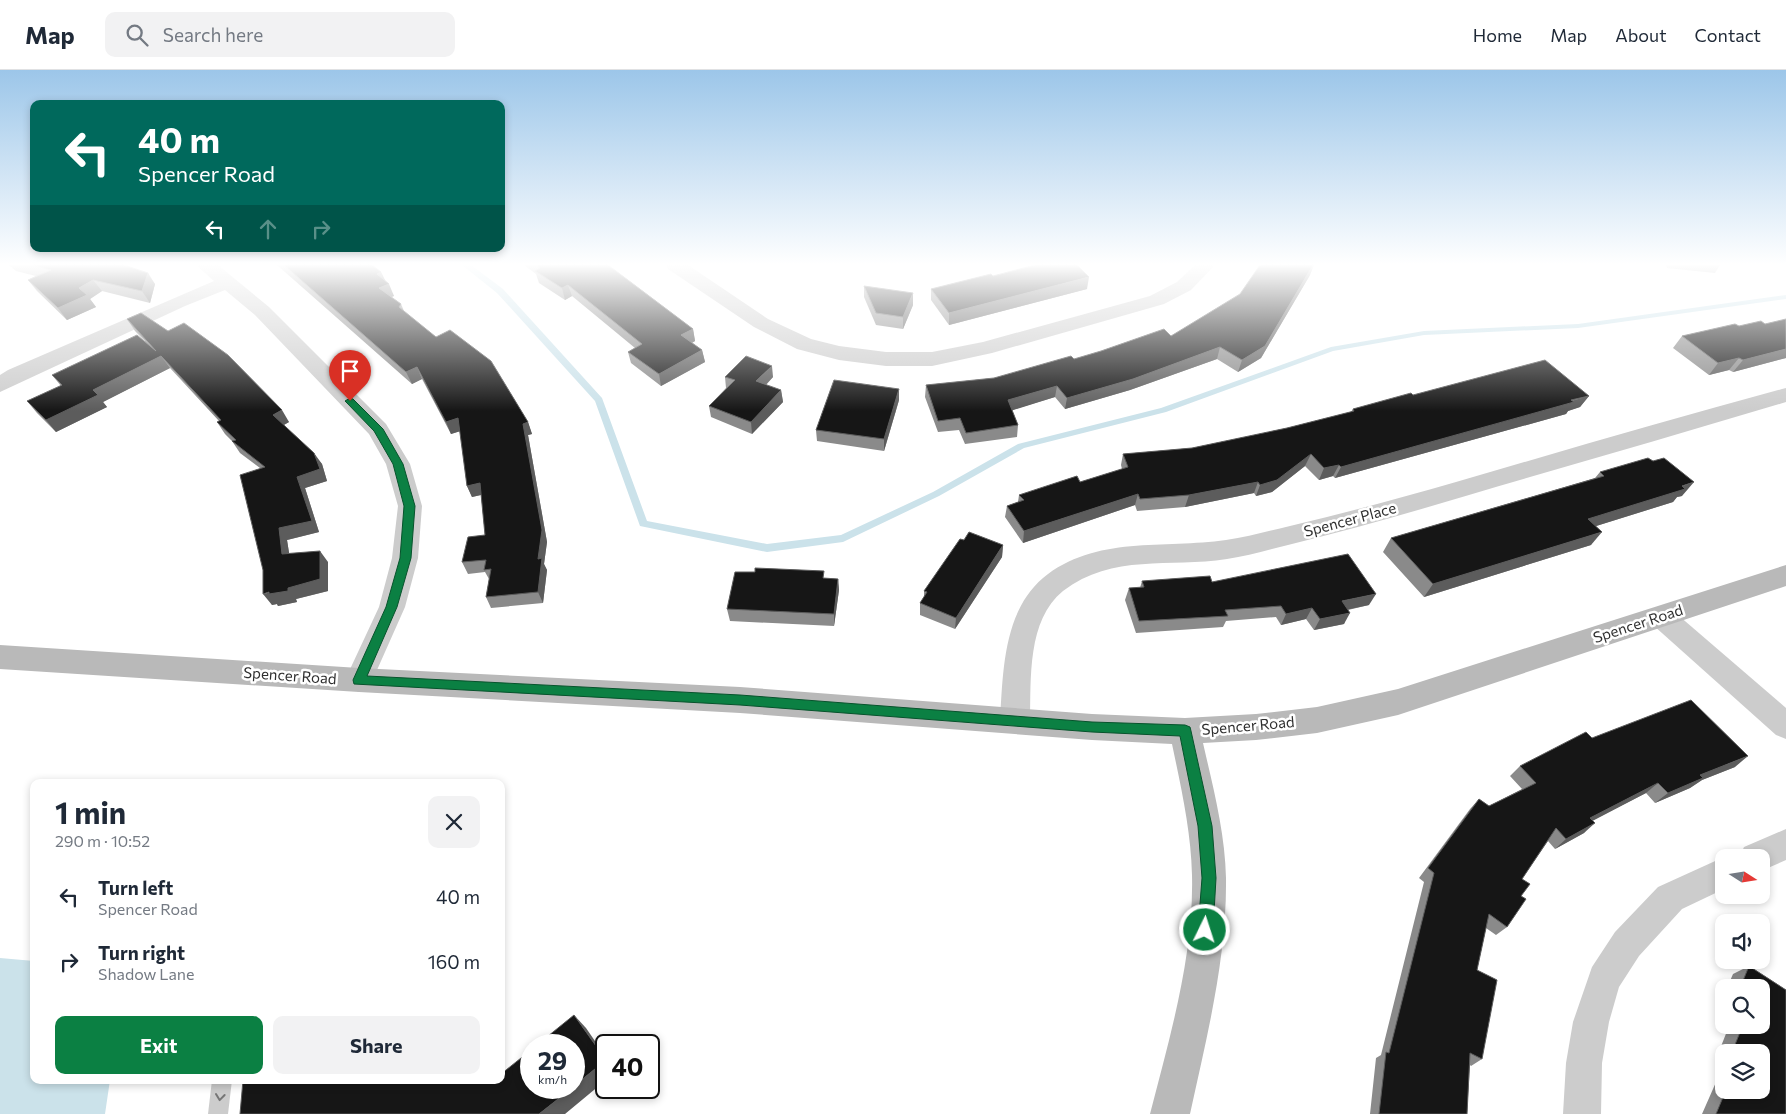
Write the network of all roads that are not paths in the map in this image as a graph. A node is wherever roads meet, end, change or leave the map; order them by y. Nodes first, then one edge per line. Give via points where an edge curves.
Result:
1 (154, 314) edge
2 (265, 314) edge
3 (749, 314) edge
4 (1108, 314) edge
5 (0, 385) edge
6 (1786, 395) edge
7 (1786, 575) edge
8 (1662, 617) junction
9 (0, 657) edge
10 (359, 680) junction
11 (1015, 721) junction
12 (1786, 726) edge
13 (1185, 731) junction
14 (1786, 844) edge
15 (1770, 851) edge
16 (1715, 876) edge
17 (222, 1084) edge
18 (218, 1114) edge
19 (1170, 1114) edge
20 (1582, 1114) edge

1 - 5 street
2 - 10 street via 378,429 398,464 410,506 405,558 392,607
3 - 4 street via 804,344 839,353 886,359 932,359 985,348
6 - 11 street, Spencer Place via 1347,522 1224,550 1123,554 1092,562 1050,587 1027,624 1018,660
7 - 8 main road, Spencer Road
8 - 12 street
8 - 13 main road, Spencer Road via 1398,702 1317,720
9 - 10 main road, Spencer Road
10 - 11 main road, Spencer Road via 740,700
11 - 13 main road, Spencer Road
13 - 19 main road via 1205,826 1209,878 1195,1007
14 - 15 street
16 - 20 street via 1670,898 1627,944 1604,979 1591,1022 1584,1063
17 -> 18 lane

